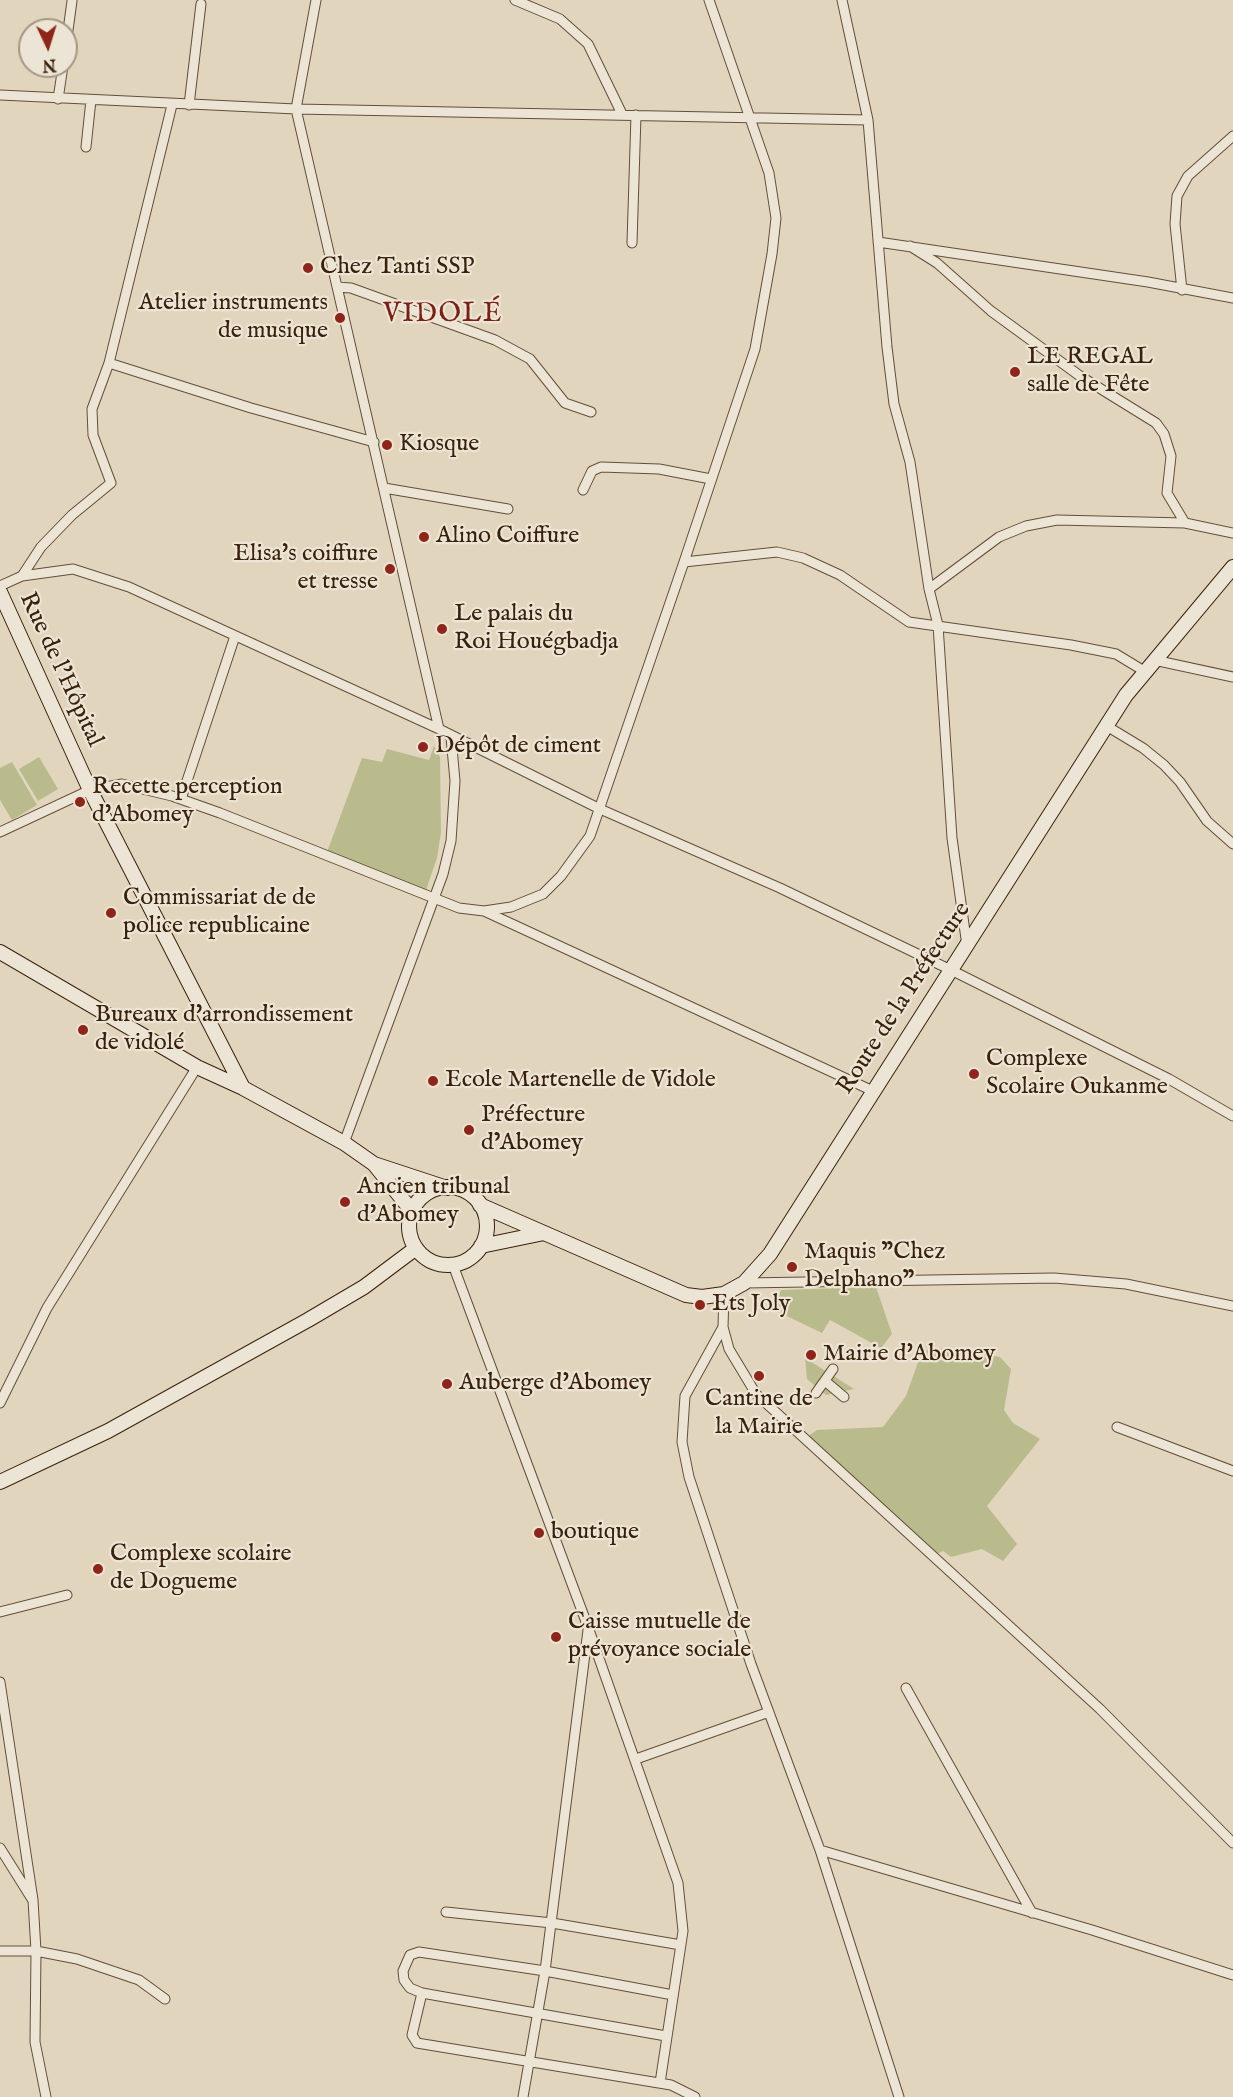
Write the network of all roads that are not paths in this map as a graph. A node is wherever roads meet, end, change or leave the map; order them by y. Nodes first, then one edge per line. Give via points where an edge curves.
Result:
1 (316, 0) edge
2 (515, 0) edge
3 (709, 0) edge
4 (842, 0) edge
5 (72, 1) edge
6 (201, 4) dead end
7 (70, 18) edge
8 (61, 78) edge
9 (0, 95) edge
10 (58, 99) junction
11 (92, 100) junction
12 (172, 105) junction
13 (189, 105) junction
14 (296, 109) junction
15 (622, 114) junction
16 (636, 115) junction
17 (752, 119) junction
18 (868, 120) junction
19 (1233, 136) edge
20 (86, 147) dead end
21 (878, 242) junction
22 (632, 243) dead end
23 (910, 246) junction
24 (336, 287) junction
25 (1182, 290) junction
26 (1233, 298) edge
27 (109, 363) junction
28 (591, 412) dead end
29 (374, 442) junction
30 (711, 479) junction
31 (384, 488) junction
32 (583, 490) dead end
33 (508, 509) dead end
34 (1185, 523) junction
35 (1233, 533) edge
36 (684, 561) junction
37 (1233, 567) edge
38 (22, 576) junction
39 (0, 586) edge
40 (929, 589) junction
41 (0, 592) edge
42 (938, 625) junction
43 (235, 636) junction
44 (1154, 660) junction
45 (1144, 671) junction
46 (1233, 677) edge
47 (1106, 725) junction
48 (439, 729) junction
49 (452, 736) junction
50 (90, 790) junction
51 (181, 799) junction
52 (600, 809) junction
53 (0, 832) edge
54 (1233, 844) edge
55 (435, 899) junction
56 (484, 911) junction
57 (967, 946) junction
58 (2, 957) edge
59 (951, 970) junction
60 (196, 1067) junction
61 (243, 1088) junction
62 (873, 1091) junction
63 (1233, 1116) edge
64 (344, 1143) junction
65 (374, 1164) junction
66 (447, 1188) junction
67 (480, 1205) junction
68 (412, 1211) junction
69 (544, 1233) junction
70 (482, 1246) junction
71 (416, 1248) junction
72 (453, 1265) junction
73 (744, 1283) junction
74 (724, 1294) junction
75 (1233, 1306) edge
76 (723, 1327) junction
77 (833, 1369) dead end
78 (825, 1381) junction
79 (816, 1392) dead end
80 (844, 1397) dead end
81 (0, 1403) edge
82 (1117, 1427) dead end
83 (1233, 1471) edge
84 (0, 1482) edge
85 (67, 1595) dead end
86 (0, 1612) edge
87 (588, 1627) junction
88 (0, 1683) edge
89 (906, 1688) dead end
90 (769, 1712) junction
91 (636, 1759) junction
92 (1233, 1842) edge
93 (0, 1848) edge
94 (820, 1850) junction
95 (33, 1900) junction
96 (446, 1912) dead end
97 (1032, 1913) junction
98 (552, 1923) junction
99 (681, 1946) junction
100 (0, 1951) edge
101 (36, 1951) junction
102 (545, 1971) junction
103 (1233, 1974) edge
104 (422, 1993) junction
105 (673, 1995) junction
106 (165, 1999) dead end
107 (538, 2013) junction
108 (666, 2036) junction
109 (530, 2062) junction
110 (660, 2083) junction
111 (46, 2097) edge
112 (523, 2097) edge
113 (695, 2097) edge
114 (898, 2097) edge

1 - 14 street
2 - 15 street via 560,19 588,44
3 - 17 street
4 - 18 street
5 - 7 street
6 - 13 street
8 - 10 street
9 - 10 street
10 - 11 street
11 - 12 street
11 - 20 street
12 - 13 street
12 - 27 street
13 - 14 street
14 - 15 street
14 - 24 street
15 - 16 street
16 - 17 street
16 - 22 street
17 - 18 street
17 - 30 street via 769,173 776,218 772,254 755,349
18 - 21 street
19 - 25 street via 1188,176 1177,196 1175,224
21 - 23 street
21 - 40 street via 894,404 910,462
23 - 25 street
23 - 34 street via 1072,370 1156,423 1171,456 1167,492
24 - 28 street via 351,288 495,340 530,359 565,403
24 - 29 street
25 - 26 street
27 - 29 street
27 - 38 street via 94,400 92,419 93,435 111,483 41,547
29 - 31 street
30 - 32 street via 659,469 601,467 592,471
30 - 36 street
31 - 33 street
31 - 48 street
34 - 35 street
34 - 40 street via 1056,520 1026,526 999,537
36 - 42 street via 777,552 803,558 840,575 909,622
36 - 52 street
37 - 44 street, Route de la Préfecture
38 - 39 street
38 - 43 street via 73,569 129,586
40 - 42 street
41 - 50 street, Rue de l'Hôpital
42 - 45 street via 1116,654
42 - 57 street via 952,838
43 - 48 street
43 - 51 street
44 - 45 street, Route de la Préfecture
44 - 46 street
45 - 47 street, Route de la Préfecture
47 - 54 street via 1164,765 1207,821
47 - 57 street, Route de la Préfecture
48 - 49 street
49 - 52 street
49 - 55 street via 455,781 451,841
50 - 51 street via 122,784
50 - 53 street
50 - 61 street, Rue de l'Hôpital
51 - 55 street
52 - 56 street via 590,836 543,894 511,907
52 - 59 street via 780,888
55 - 56 street via 459,908
55 - 64 street
56 - 62 street
57 - 59 street, Route de la Préfecture
58 - 60 street
59 - 62 street, Route de la Préfecture
59 - 63 street via 1169,1079
60 - 61 street
60 - 81 street via 47,1308
61 - 64 street
62 - 73 street, Route de la Préfecture via 770,1254
64 - 65 street
65 - 66 street
65 - 68 street
66 - 67 street via 466,1192
66 - 68 street via 430,1192
67 - 69 street, Route de la Préfecture
67 - 70 street via 487,1221
68 - 71 street via 409,1230
69 - 70 street
69 - 74 street, Route de la Préfecture via 686,1294
70 - 72 street via 470,1258
71 - 72 street via 436,1263
71 - 84 street via 364,1287 308,1320 108,1431
72 - 87 street
73 - 74 street, Route de la Préfecture
73 - 75 street via 1054,1278 1126,1284
74 - 76 street
76 - 90 street via 685,1396 682,1442 689,1477
76 - 92 street via 729,1349 756,1394 1100,1709
77 - 78 street
78 - 79 street
78 - 80 street
82 - 83 street
85 - 86 street
87 - 91 street
87 - 98 street
88 - 95 street
89 - 97 street
90 - 91 street
90 - 94 street
91 - 99 street via 678,1883 683,1906
93 - 95 street
94 - 97 street
94 - 114 street
95 - 101 street
96 - 98 street
97 - 103 street
98 - 99 street
98 - 102 street
99 - 105 street
100 - 101 street
101 - 106 street via 77,1959 130,1977 149,1985
101 - 111 street via 35,2042
102 - 104 street via 418,1952 410,1955 403,1971 410,1988
102 - 105 street
102 - 107 street
104 - 107 street
104 - 109 street via 412,2035 417,2043
105 - 108 street
107 - 108 street
107 - 109 street
108 - 110 street
109 - 110 street
109 - 112 street
110 - 113 street

